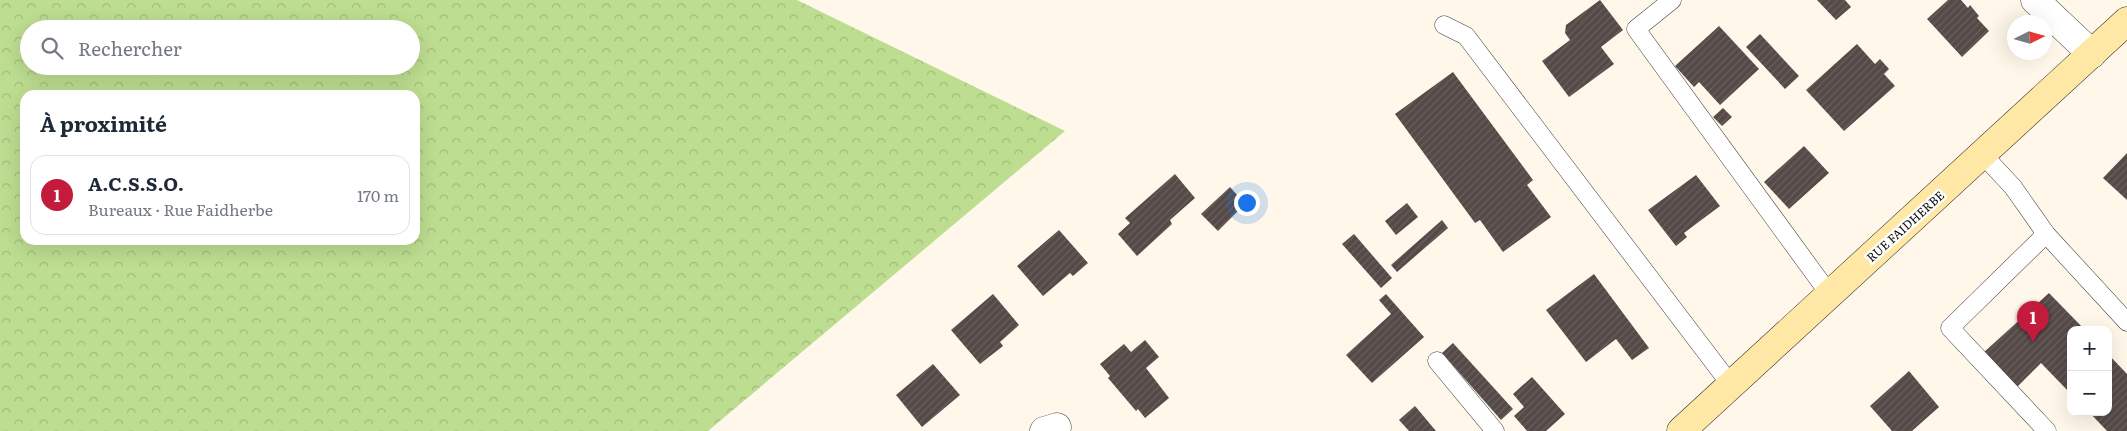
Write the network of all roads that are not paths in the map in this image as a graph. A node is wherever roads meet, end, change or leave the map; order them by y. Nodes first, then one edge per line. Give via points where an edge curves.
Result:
1 (1672, 0) edge
2 (2035, 0) edge
3 (2127, 21) edge
4 (1444, 24) dead end
5 (2092, 54) junction
6 (1983, 155) junction
7 (2046, 234) junction
8 (1830, 295) junction
9 (2127, 322) edge
10 (1437, 361) dead end
11 (1731, 385) junction
12 (1496, 431) edge
13 (1681, 431) edge
14 (2047, 431) edge

1 - 8 lane via 1636,29
2 - 5 street
3 - 5 main road, RUE FAIDHERBE
4 - 11 lane via 1466,36
5 - 6 main road, RUE FAIDHERBE
6 - 7 lane via 2013,187
6 - 8 main road, RUE FAIDHERBE
7 - 9 lane
7 - 14 lane via 1950,328
8 - 11 main road, RUE FAIDHERBE
10 - 12 lane
11 - 13 main road, RUE FAIDHERBE

